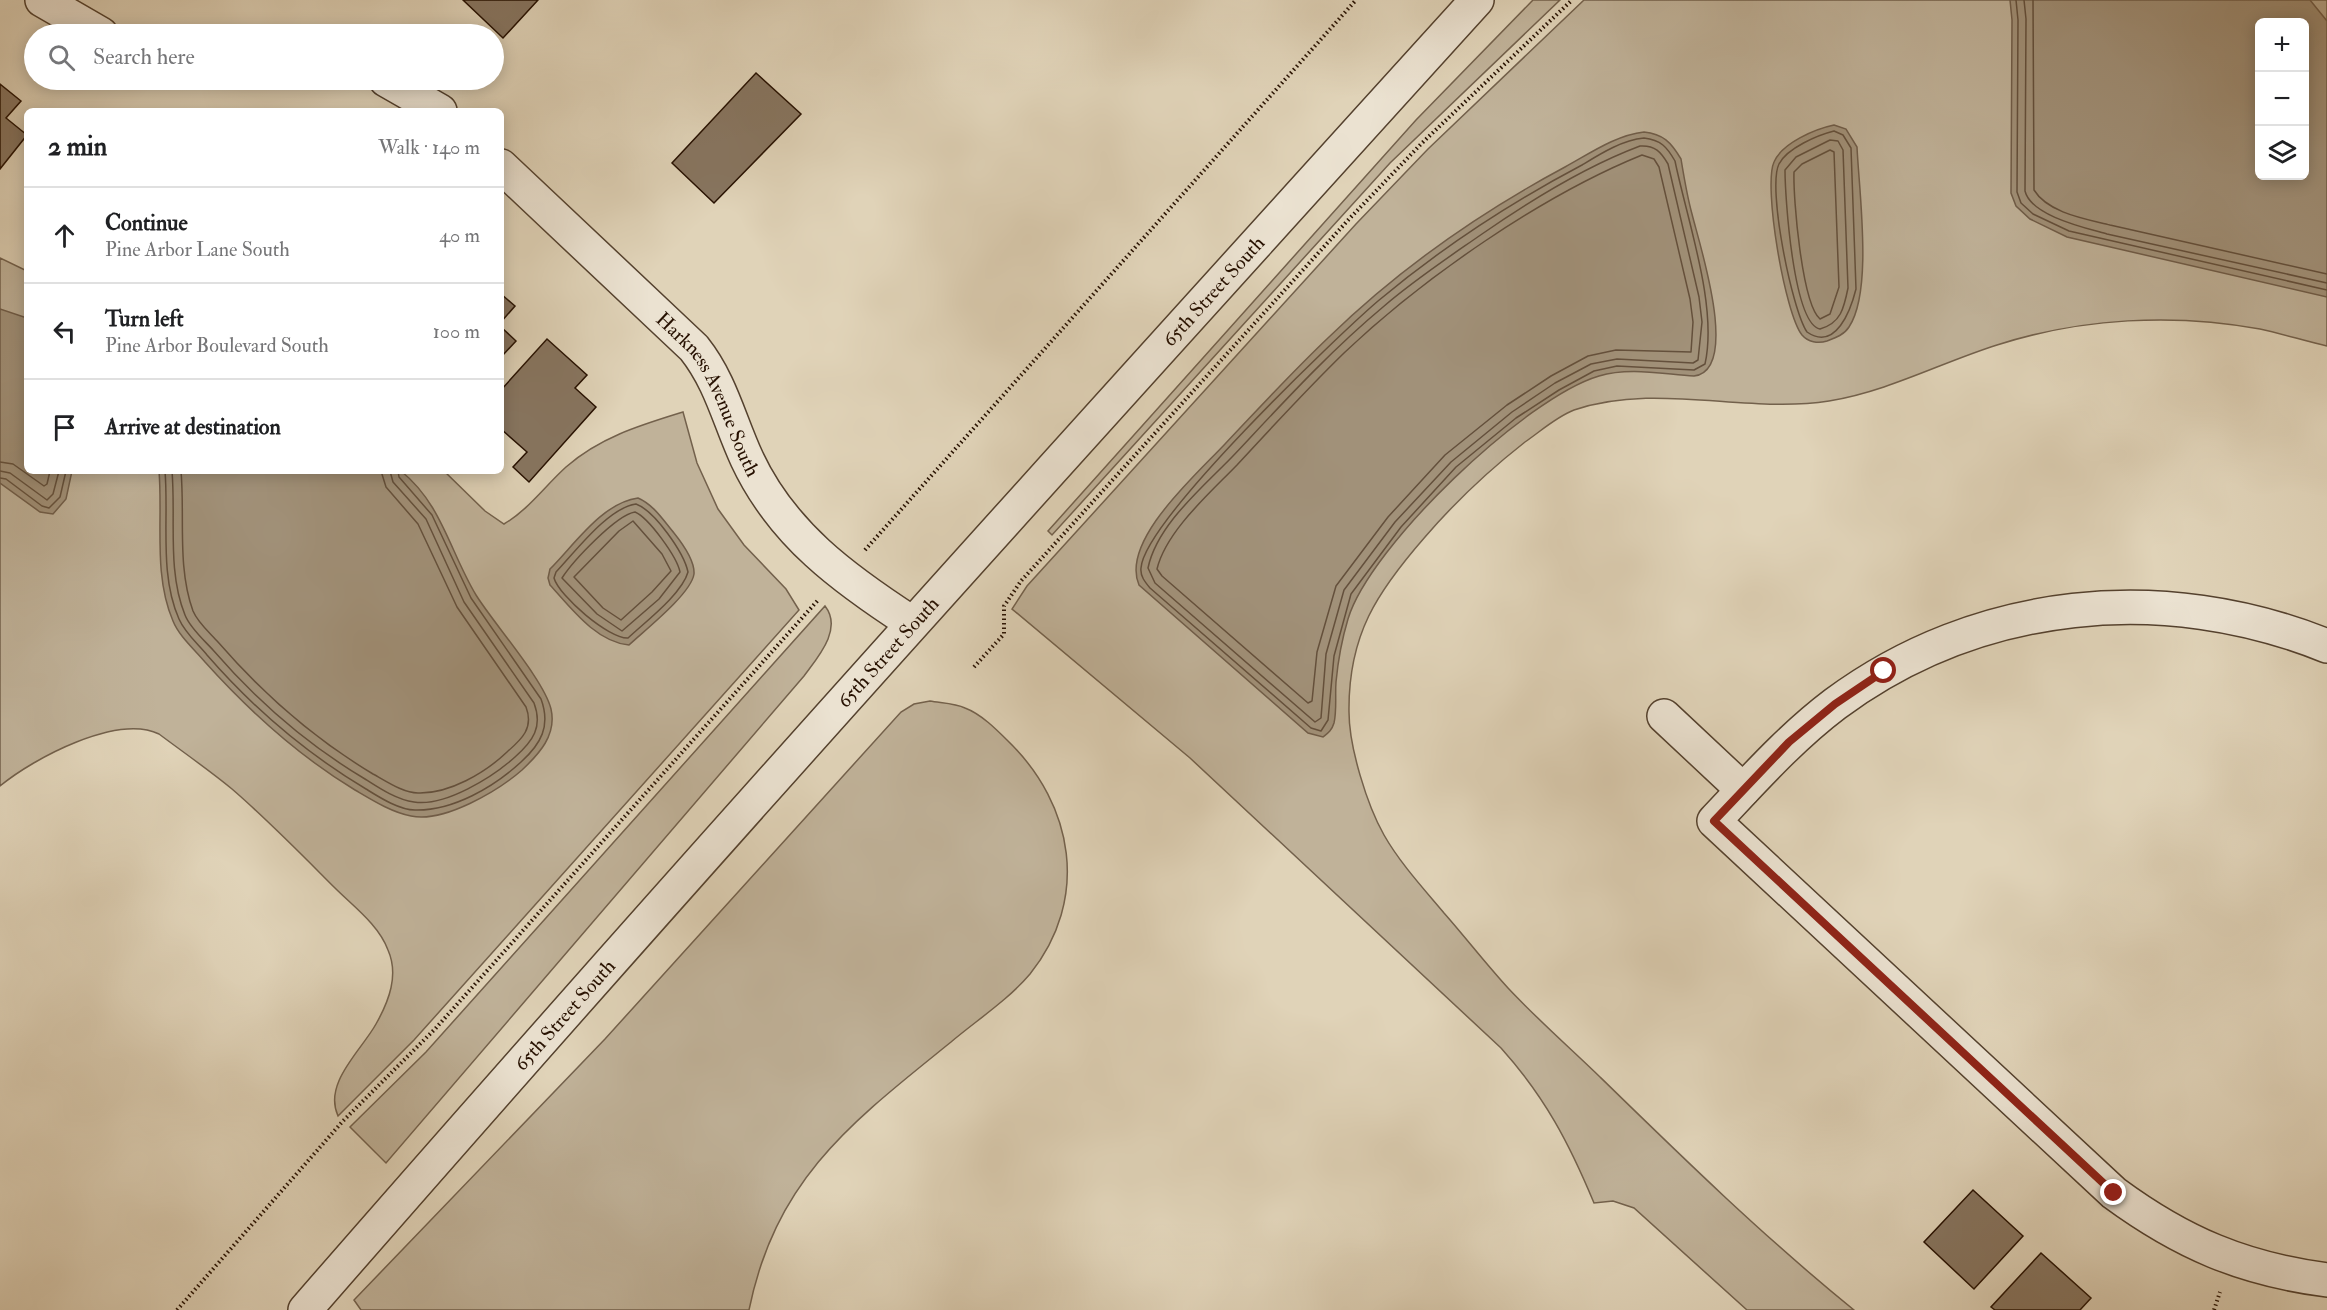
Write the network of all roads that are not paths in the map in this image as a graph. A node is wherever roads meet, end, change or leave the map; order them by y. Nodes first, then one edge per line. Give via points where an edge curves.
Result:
1 (42, 0) edge
2 (1477, 0) edge
3 (84, 24) edge
4 (403, 90) edge
5 (435, 108) edge
6 (504, 169) edge
7 (912, 623) junction
8 (2327, 646) edge
9 (1664, 716) dead end
10 (1743, 790) junction
11 (2327, 1280) edge
12 (305, 1310) edge

1 - 3 street
2 - 7 street, 65th Street South
4 - 5 street
6 - 7 street, Harkness Avenue South via 694,348 716,380 755,474 790,527 855,586
7 - 12 street, 65th Street South
8 - 10 street via 2274,627 2197,610 2112,606 2018,618 1927,650 1884,671 1797,735
9 - 10 street
10 - 11 street via 1714,821 2114,1193 2161,1227 2217,1254 2275,1271

